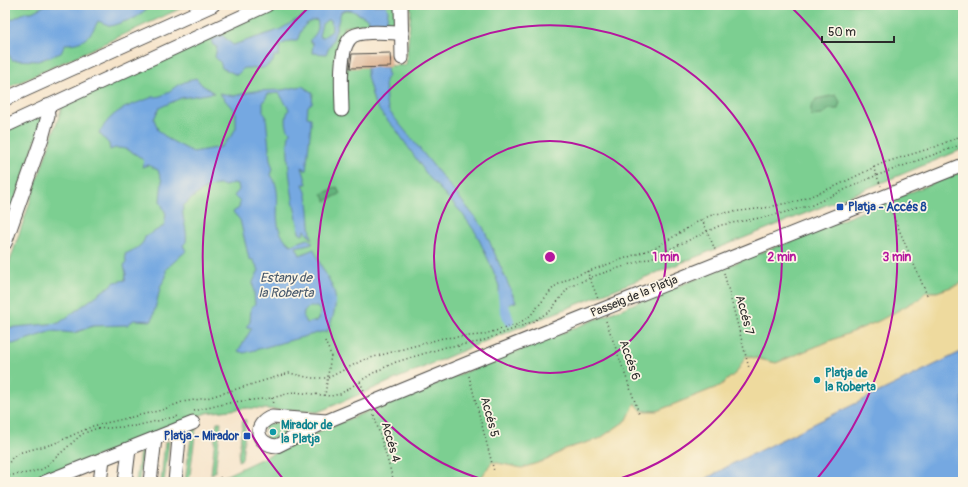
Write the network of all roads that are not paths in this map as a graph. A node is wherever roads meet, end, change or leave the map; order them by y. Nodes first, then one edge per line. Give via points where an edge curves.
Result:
1 (213, 5) edge
2 (267, 5) edge
3 (401, 5) edge
4 (402, 33) junction
5 (402, 58) dead end
6 (5, 99) edge
7 (47, 106) junction
8 (342, 110) dead end
9 (5, 126) edge
10 (963, 165) edge
11 (5, 243) edge
12 (189, 417) road end
13 (261, 417) dead end
14 (278, 418) junction
15 (327, 421) junction
16 (180, 428) junction
17 (155, 438) junction
18 (283, 443) junction
19 (129, 449) junction
20 (267, 451) dead end
21 (103, 459) junction
22 (76, 476) edge
23 (49, 481) edge
24 (100, 482) edge
25 (125, 482) edge
26 (150, 482) edge
27 (175, 482) edge

1 - 6 street
2 - 7 street
3 - 4 street
4 - 5 street
4 - 8 street via 367,33 354,36 348,41 342,67
7 - 9 street
7 - 11 street via 48,116 42,138
10 - 15 street, Passeig de la Platja
12 - 16 street
13 - 20 street via 254,426 252,438 256,446
14 - 15 street, Passeig de la Platja
14 - 18 street via 286,424 288,431
14 - 18 street, Passeig de la Platja via 266,420 261,424 260,438 270,446
15 - 18 street, Passeig de la Platja
16 - 17 street
16 - 27 street
17 - 19 street
17 - 26 street
19 - 21 street
19 - 25 street
21 - 22 street
21 - 24 street
22 - 23 street

